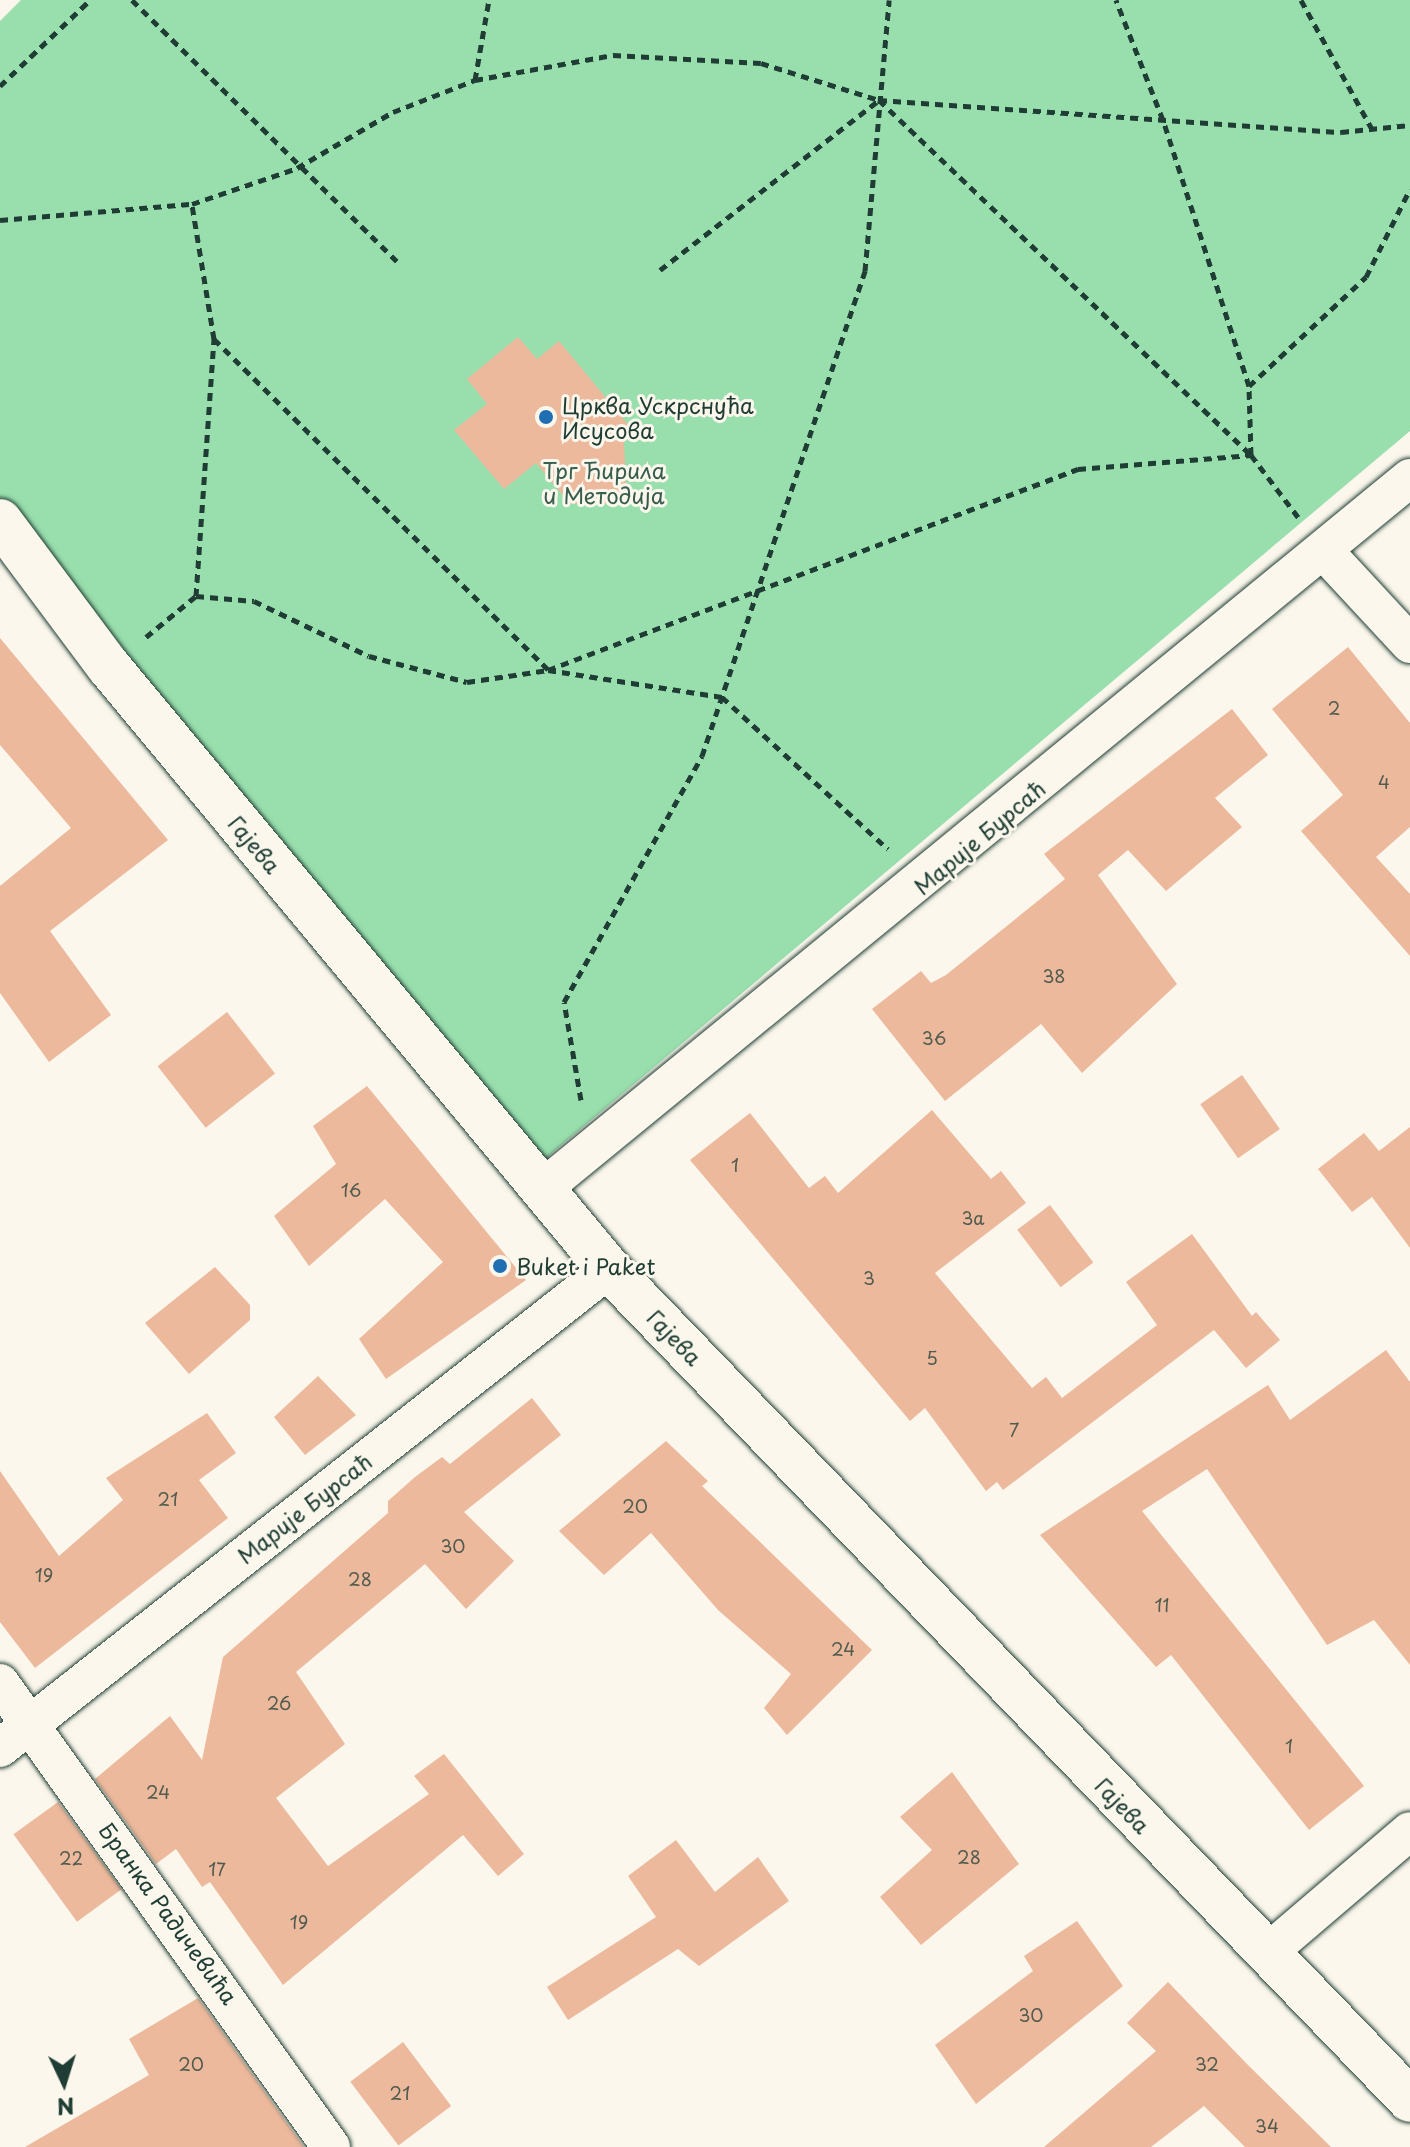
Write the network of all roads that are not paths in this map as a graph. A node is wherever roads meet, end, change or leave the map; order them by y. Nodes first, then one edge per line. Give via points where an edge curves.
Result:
1 (1410, 478) edge
2 (0, 521) edge
3 (1323, 550) junction
4 (1410, 644) edge
5 (542, 1189) junction
6 (609, 1269) junction
7 (0, 1683) edge
8 (31, 1722) junction
9 (0, 1748) edge
10 (1410, 1831) edge
11 (1266, 1954) junction
12 (1410, 2100) edge
13 (331, 2147) edge

1 - 3 street, Марије Бурсаћ
2 - 5 street, Гајева via 109,667
3 - 4 street
3 - 5 street, Марије Бурсаћ via 924,883
5 - 6 street, Гајева
6 - 8 street, Марије Бурсаћ
6 - 11 street, Гајева
7 - 8 street, Бранка Радичевића
8 - 9 street, Марије Бурсаћ
8 - 13 street, Бранка Радичевића
10 - 11 street
11 - 12 street, Гајева

